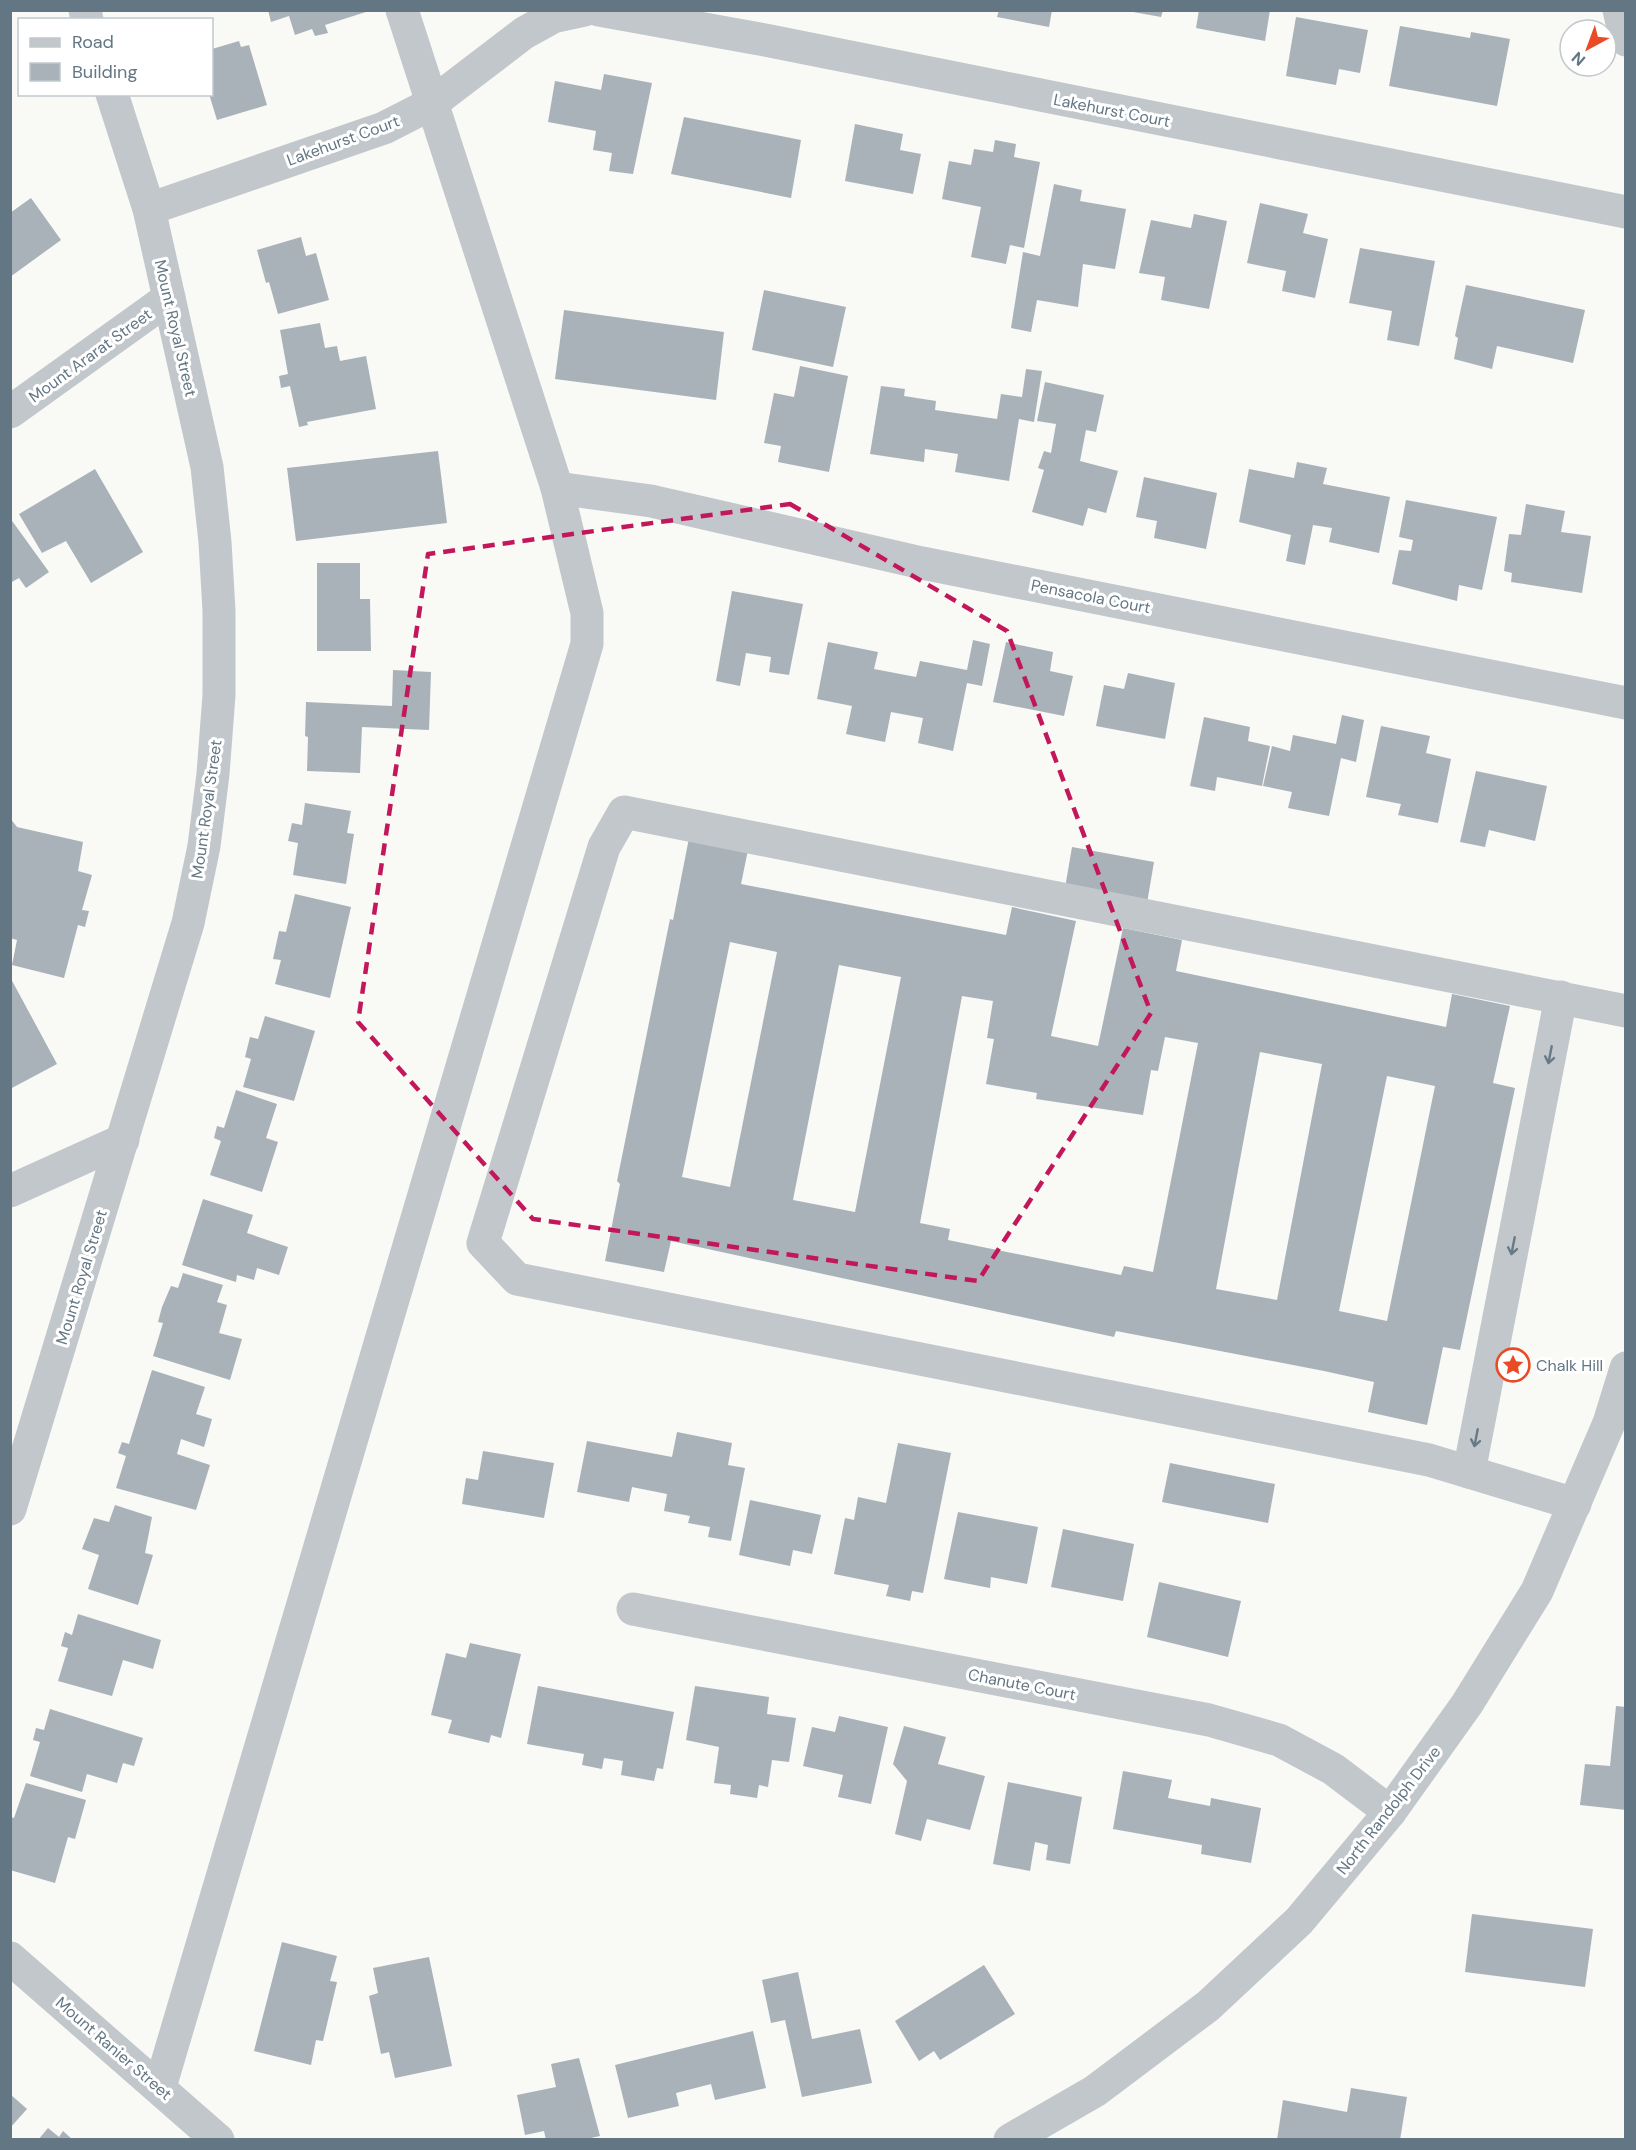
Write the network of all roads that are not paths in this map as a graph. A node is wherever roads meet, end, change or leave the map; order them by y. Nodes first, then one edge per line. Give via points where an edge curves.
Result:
1 (402, 10) edge
2 (585, 10) edge
3 (599, 10) edge
4 (1619, 10) edge
5 (1626, 40) edge
6 (113, 96) edge
7 (431, 104) junction
8 (149, 209) junction
9 (1626, 212) edge
10 (169, 298) junction
11 (10, 412) edge
12 (557, 488) junction
13 (1626, 703) edge
14 (1561, 997) junction
15 (1626, 1011) edge
16 (123, 1140) junction
17 (10, 1191) edge
18 (1626, 1368) edge
19 (1469, 1472) junction
20 (13, 1493) edge
21 (1575, 1504) junction
22 (633, 1609) dead end
23 (1390, 1812) junction
24 (10, 1958) edge
25 (160, 2087) junction
26 (214, 2138) edge
27 (1010, 2139) edge

1 - 7 street
2 - 7 street, Lakehurst Court via 553,17 524,33
3 - 9 street, Lakehurst Court
4 - 5 street
6 - 8 street, Mount Royal Street
7 - 8 street, Lakehurst Court via 384,128
7 - 12 street
8 - 10 street, Mount Royal Street
10 - 11 street, Mount Ararat Street
10 - 16 street, Mount Royal Street via 207,467 215,542 219,695 204,846 188,923
12 - 13 street, Pensacola Court via 651,501 922,563
12 - 25 street via 586,614 587,644
14 - 15 street
14 -> 19 street
14 - 19 street via 624,812 604,847 483,1243 517,1278 1417,1457
16 - 17 street
16 - 20 street, Mount Royal Street
18 - 21 street, North Randolph Drive via 1609,1423
19 - 21 street
21 - 23 street, North Randolph Drive via 1537,1591 1467,1704
22 - 23 street, Chanute Court via 1209,1720 1280,1740 1333,1769
23 - 27 street, North Randolph Drive via 1299,1921 1208,2006 1095,2091
24 - 25 street, Mount Ranier Street
25 - 26 street, Mount Ranier Street

